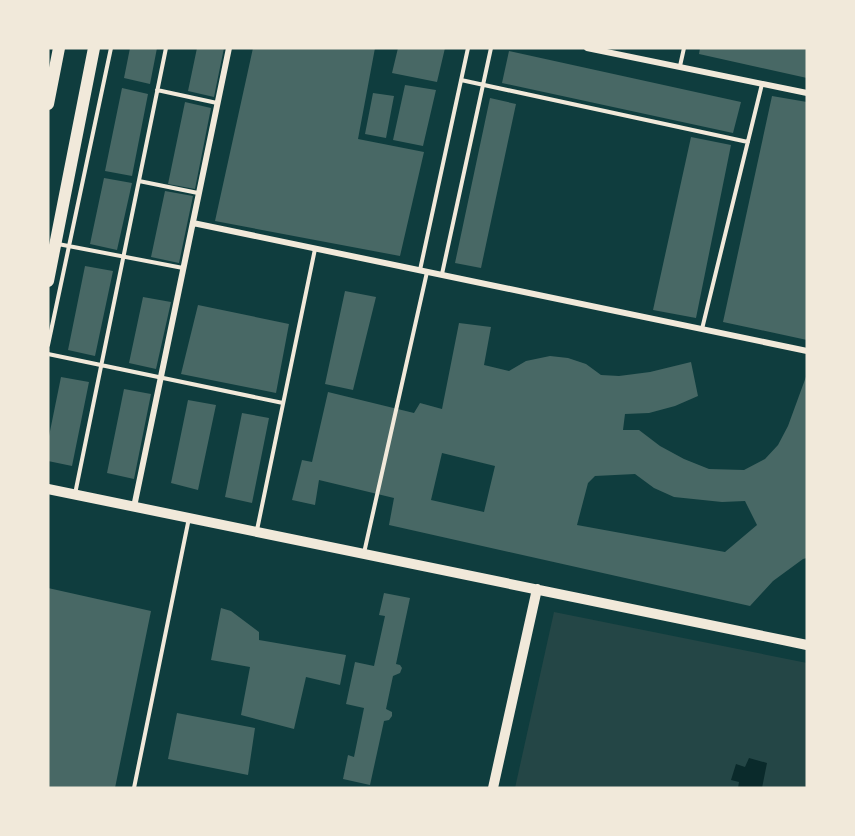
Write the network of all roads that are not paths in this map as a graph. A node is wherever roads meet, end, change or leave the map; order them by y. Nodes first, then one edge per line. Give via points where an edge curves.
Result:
1 (59, 48) edge
2 (94, 48) edge
3 (111, 48) edge
4 (166, 48) edge
5 (229, 48) edge
6 (468, 48) edge
7 (491, 48) edge
8 (587, 48) edge
9 (684, 48) edge
10 (680, 67) junction
11 (461, 80) junction
12 (483, 84) junction
13 (762, 84) junction
14 (157, 90) junction
15 (807, 93) edge
16 (218, 103) junction
17 (48, 104) edge
18 (748, 142) junction
19 (138, 181) junction
20 (199, 194) junction
21 (193, 224) junction
22 (55, 244) junction
23 (69, 246) junction
24 (315, 249) junction
25 (123, 256) junction
26 (184, 268) junction
27 (424, 272) junction
28 (442, 275) junction
29 (48, 281) edge
30 (702, 329) junction
31 (48, 345) edge
32 (807, 351) edge
33 (48, 354) edge
34 (101, 366) junction
35 (161, 378) junction
36 (283, 403) junction
37 (48, 489) edge
38 (75, 494) junction
39 (134, 507) junction
40 (189, 518) junction
41 (257, 532) junction
42 (364, 554) junction
43 (537, 589) junction
44 (807, 645) edge
45 (134, 788) edge
46 (494, 788) edge

1 - 17 main road
2 - 22 main road
3 - 23 lane
4 - 14 lane
5 - 16 street
6 - 11 lane
7 - 12 lane
8 - 10 street
9 - 10 lane
10 - 13 street
11 - 12 lane
11 - 27 lane
12 - 18 lane
12 - 28 lane
13 - 15 street
13 - 18 lane
14 - 16 lane
14 - 19 lane
16 - 20 street
18 - 30 lane
19 - 20 lane
19 - 25 lane
20 - 21 street
21 - 24 street
21 - 26 street
22 - 23 lane
22 - 29 main road
23 - 25 lane
23 - 31 lane
24 - 27 street
24 - 36 lane
25 - 26 lane
25 - 34 lane
26 - 35 street
27 - 28 street
27 - 42 lane
28 - 30 street
30 - 32 street
33 - 34 lane
34 - 35 lane
34 - 38 lane
35 - 36 lane
35 - 39 street
36 - 41 lane
37 - 38 street
38 - 39 street
39 - 40 street
40 - 41 street
40 - 45 lane
41 - 42 street
42 - 43 street
43 - 44 street
43 - 46 street

